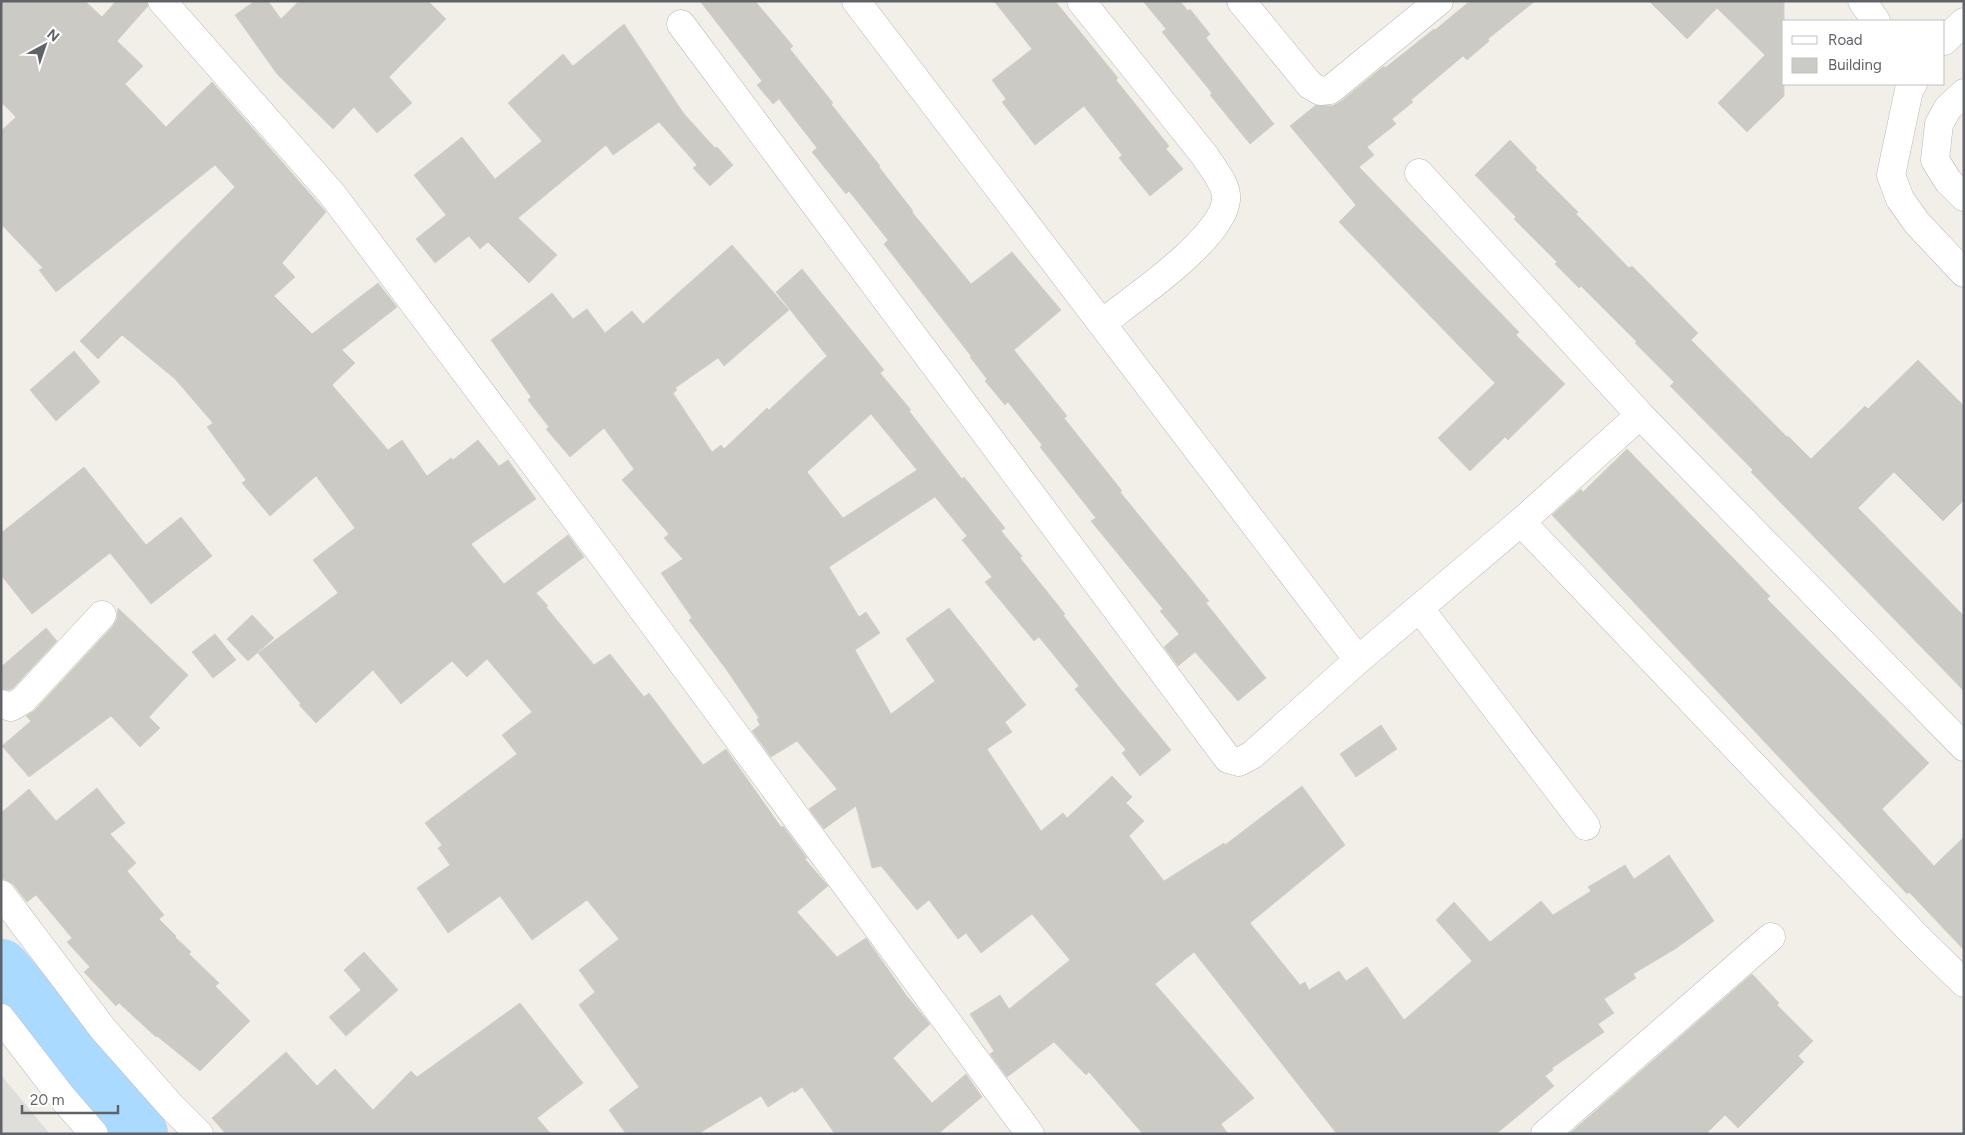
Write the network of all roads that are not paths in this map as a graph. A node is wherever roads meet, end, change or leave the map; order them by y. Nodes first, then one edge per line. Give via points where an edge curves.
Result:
1 (162, 1) edge
2 (856, 1) edge
3 (1081, 1) edge
4 (1242, 1) edge
5 (1439, 1) edge
6 (1862, 1) edge
7 (1875, 20) edge
8 (1964, 22) edge
9 (681, 24) dead end
10 (1945, 41) edge
11 (1909, 86) edge
12 (1964, 93) edge
13 (1939, 124) junction
14 (1419, 173) dead end
15 (1964, 197) edge
16 (1964, 273) edge
17 (1102, 323) junction
18 (1640, 415) junction
19 (1520, 522) junction
20 (1420, 609) junction
21 (102, 615) dead end
22 (1358, 660) junction
23 (1, 704) edge
24 (1964, 747) edge
25 (1586, 826) dead end
26 (1, 894) edge
27 (1771, 937) dead end
28 (1964, 983) edge
29 (1, 1018) edge
30 (94, 1134) edge
31 (199, 1134) edge
32 (1030, 1134) edge
33 (1546, 1134) edge

1 - 32 street via 332,194
2 - 17 street
3 - 17 street via 1204,156 1222,183 1226,200 1209,234 1191,254
4 - 5 street via 1310,85 1320,91 1330,90
6 - 7 street
8 - 10 street
9 - 22 street via 1228,759 1239,762 1252,755
11 - 13 street
11 - 16 street via 1891,175 1900,199 1917,223
12 - 13 street via 1948,108
13 - 15 street via 1935,160
14 - 18 street
17 - 22 street
18 - 19 street
18 - 24 street
19 - 20 street
19 - 28 street
20 - 22 street
20 - 25 street
21 - 23 street via 23,700 11,707
26 - 31 street via 103,1029
27 - 33 street
29 - 30 street

